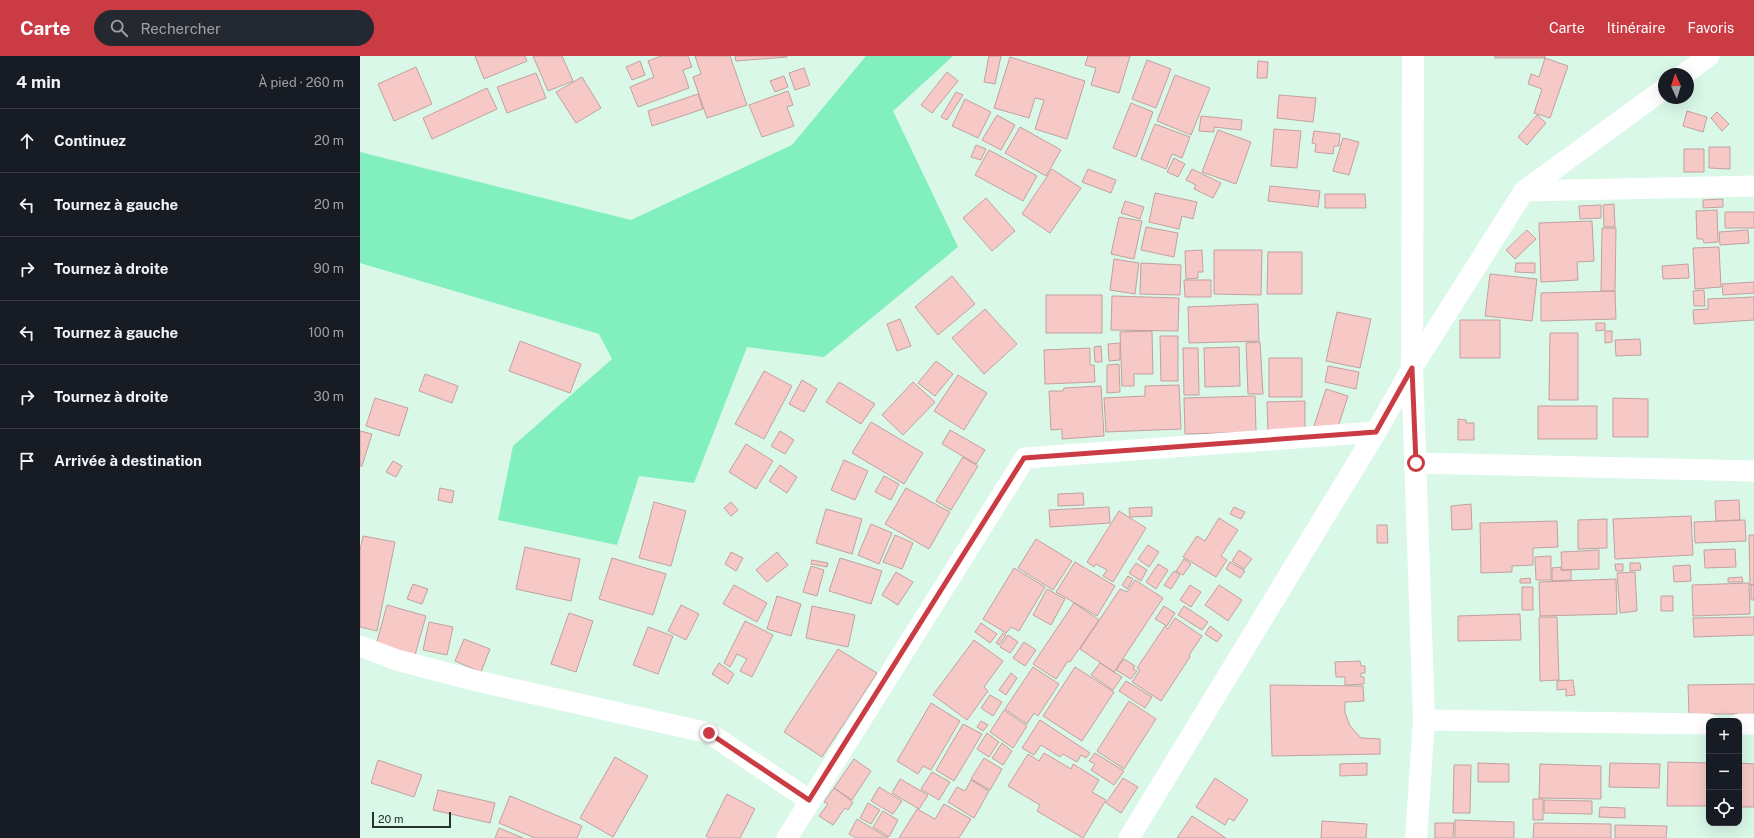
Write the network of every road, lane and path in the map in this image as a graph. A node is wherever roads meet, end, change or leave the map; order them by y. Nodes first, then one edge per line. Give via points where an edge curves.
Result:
1 (1413, 56) edge
2 (1709, 56) edge
3 (1692, 68) edge
4 (1658, 93) edge
5 (1754, 186) edge
6 (1524, 191) junction
7 (1412, 368) junction
8 (1376, 432) junction
9 (1416, 463) junction
10 (1754, 472) edge
11 (360, 646) edge
12 (1424, 720) junction
13 (1706, 724) edge
14 (1742, 724) edge
15 (1754, 724) edge
16 (809, 800) junction
17 (787, 838) edge
18 (1129, 838) edge
19 (1416, 838) edge

1 - 7 street
2 - 3 street
4 - 6 street
5 - 6 street
6 - 7 street
7 - 8 street
7 - 9 street
8 - 16 street via 1024,458
8 - 18 street
9 - 10 street
9 - 12 street
11 - 16 street via 397,660 470,679 709,733
12 - 13 street
12 - 19 street
14 - 15 street
16 - 17 street

